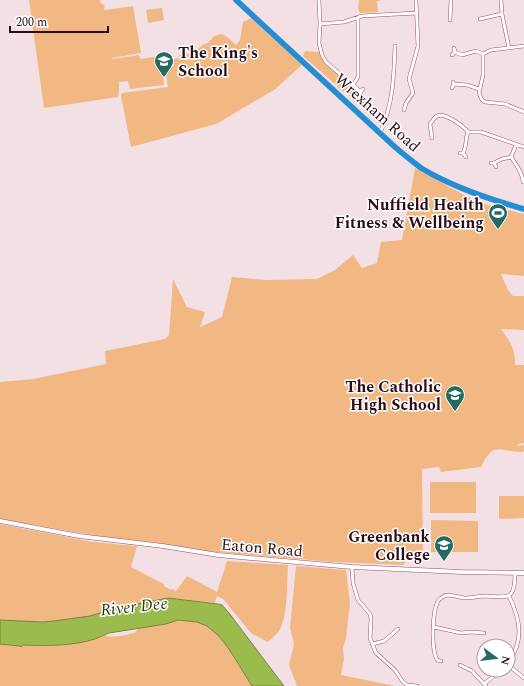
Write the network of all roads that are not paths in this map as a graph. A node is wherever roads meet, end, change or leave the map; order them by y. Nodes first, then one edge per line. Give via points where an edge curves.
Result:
1 (236, 0) edge
2 (319, 0) edge
3 (416, 0) edge
4 (451, 0) edge
5 (501, 0) edge
6 (416, 13) junction
7 (482, 14) dead end
8 (502, 14) junction
9 (358, 17) junction
10 (445, 18) dead end
11 (320, 24) junction
12 (412, 42) dead end
13 (417, 42) junction
14 (395, 46) dead end
15 (524, 46) edge
16 (509, 48) junction
17 (454, 52) dead end
18 (483, 54) junction
19 (353, 85) junction
20 (453, 85) dead end
21 (479, 89) junction
22 (361, 91) dead end
23 (399, 105) dead end
24 (524, 112) edge
25 (425, 132) dead end
26 (430, 132) junction
27 (468, 132) junction
28 (380, 133) junction
29 (432, 138) dead end
30 (516, 145) junction
31 (524, 147) edge
32 (466, 157) dead end
33 (511, 157) junction
34 (494, 164) dead end
35 (523, 183) edge
36 (524, 209) edge
37 (0, 521) edge
38 (352, 567) junction
39 (515, 573) junction
40 (524, 573) edge
41 (509, 596) junction
42 (434, 627) junction
43 (398, 629) dead end
44 (481, 634) dead end
45 (372, 644) junction
46 (516, 651) edge
47 (441, 661) dead end
48 (460, 665) dead end
49 (516, 671) edge
50 (492, 678) edge
51 (524, 678) edge
52 (485, 685) edge
53 (417, 686) edge

1 - 28 highway, Wrexham Road
2 - 11 street
3 - 6 street
4 - 10 street via 450,19
5 - 8 street
6 - 9 street
6 - 13 street
7 - 8 street via 481,19
8 - 16 street
9 - 11 street via 344,22
9 - 19 street via 358,73
11 - 19 street via 318,43 322,55 326,62
12 - 13 street
13 - 23 street via 409,74 413,93 404,108
14 - 28 street via 393,92
15 - 16 street
16 - 18 street via 491,50
17 - 18 street via 462,55 476,51
18 - 21 street via 483,75
19 - 22 street
20 - 21 street via 467,85
21 - 24 street via 480,97 485,102 505,104
25 - 26 street
26 - 27 street via 432,120 437,116 445,116
26 - 29 street
27 - 30 street via 481,132
27 - 32 street via 466,146 461,153
28 - 36 highway, Wrexham Road via 413,162 432,174 481,195
30 - 31 street
30 - 33 street
33 - 34 street
33 - 35 street
37 - 38 street, Eaton Road via 79,536 205,554
38 - 39 street, Eaton Road
38 - 45 street via 358,600 370,614
39 - 40 street, Eaton Road
39 - 41 street via 514,585
41 - 42 street via 467,598 446,595 439,599
41 - 46 street via 516,609 520,630
42 - 44 street
42 - 47 street via 435,661
43 - 45 street via 384,641
45 - 53 street via 376,653 395,670 403,682
48 - 52 street via 465,670 472,671
49 - 51 street
50 - 52 street

